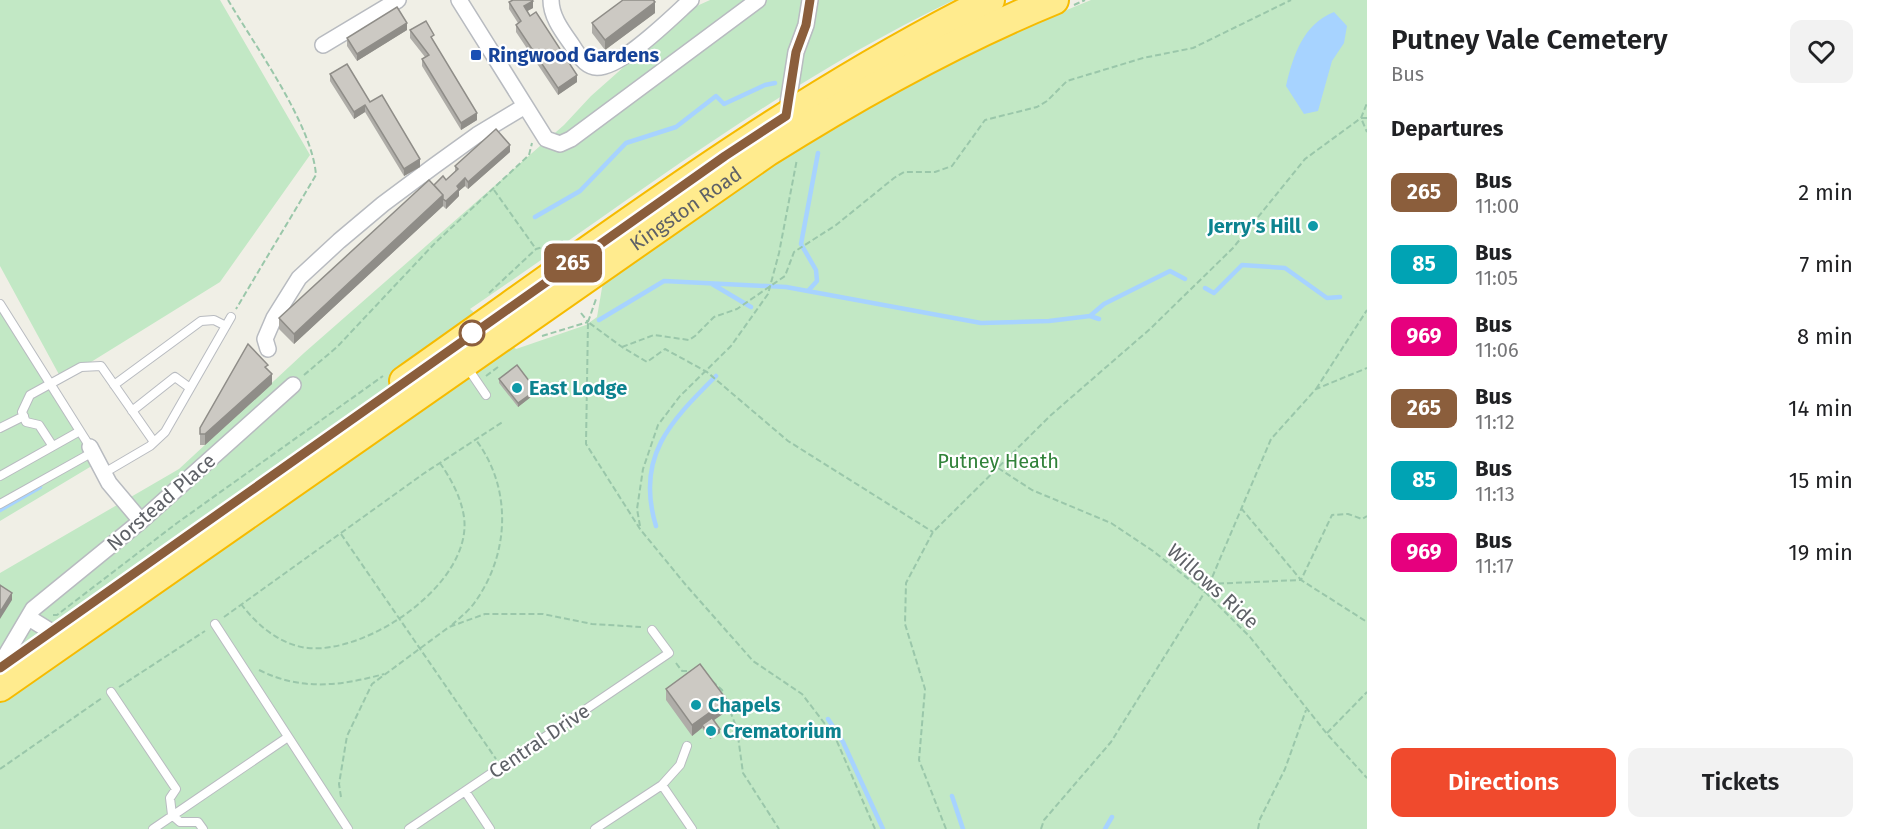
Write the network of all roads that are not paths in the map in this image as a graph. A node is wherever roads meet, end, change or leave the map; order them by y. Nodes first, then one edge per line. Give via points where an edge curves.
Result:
1 (398, 0) edge
2 (459, 0) edge
3 (551, 0) edge
4 (691, 0) edge
5 (758, 0) edge
6 (810, 0) edge
7 (990, 0) edge
8 (1054, 0) edge
9 (323, 45) dead end
10 (525, 106) junction
11 (786, 116) junction
12 (0, 304) edge
13 (231, 317) road end
14 (225, 326) junction
15 (268, 349) dead end
16 (464, 364) junction
17 (51, 385) junction
18 (114, 385) junction
19 (293, 385) road end
20 (190, 388) junction
21 (486, 394) dead end
22 (132, 411) junction
23 (24, 416) junction
24 (0, 428) edge
25 (80, 431) junction
26 (153, 442) junction
27 (52, 445) junction
28 (92, 449) junction
29 (104, 473) junction
30 (0, 476) edge
31 (0, 504) edge
32 (141, 521) junction
33 (215, 624) road end
34 (651, 629) road end
35 (43, 630) junction
36 (0, 666) edge
37 (0, 687) edge
38 (111, 692) road end
39 (288, 736) junction
40 (687, 746) dead end
41 (662, 785) junction
42 (465, 791) junction
43 (172, 815) junction
44 (348, 828) edge
45 (153, 829) edge
46 (203, 829) edge
47 (409, 829) edge
48 (490, 829) edge
49 (595, 829) edge
50 (692, 829) edge

1 - 9 street
2 - 10 street
3 - 4 street via 560,28 582,60 594,68 608,66 644,42
5 - 10 street via 571,139 554,143 546,139
6 - 11 street via 796,52
7 - 11 highway, Kingston Road via 873,61
8 - 16 highway, Kingston Road via 954,45 817,121
10 - 15 street via 477,135 383,204 299,278 274,318 265,339
11 - 35 highway, Kingston Road
12 - 17 lane
13 - 14 lane
14 - 18 lane via 214,320 201,321
14 - 20 lane
16 - 21 lane
16 - 35 highway, Kingston Road via 312,467
17 - 18 lane via 86,365 101,366
17 - 23 lane via 30,395 22,412
17 - 25 lane
18 - 22 lane
19 - 32 street, Norstead Place
20 - 22 lane via 176,376
20 - 26 lane via 165,432
22 - 26 lane
23 - 24 lane
23 - 27 lane via 26,422 39,425
25 - 27 lane
25 - 28 lane
26 - 29 lane
27 - 30 lane
28 - 29 street
28 - 31 lane
29 - 32 street
32 - 35 street, Norstead Place via 33,609
33 - 39 lane
34 - 42 lane, Central Drive via 669,653
35 - 36 highway, Kingston Road
35 - 37 highway
38 - 43 lane via 176,789 170,798
39 - 43 lane
39 - 44 lane
40 - 41 lane via 681,765
41 - 49 lane
41 - 50 lane
42 - 47 lane, Central Drive
42 - 48 lane
43 - 45 lane
43 - 46 lane via 180,822 198,822

